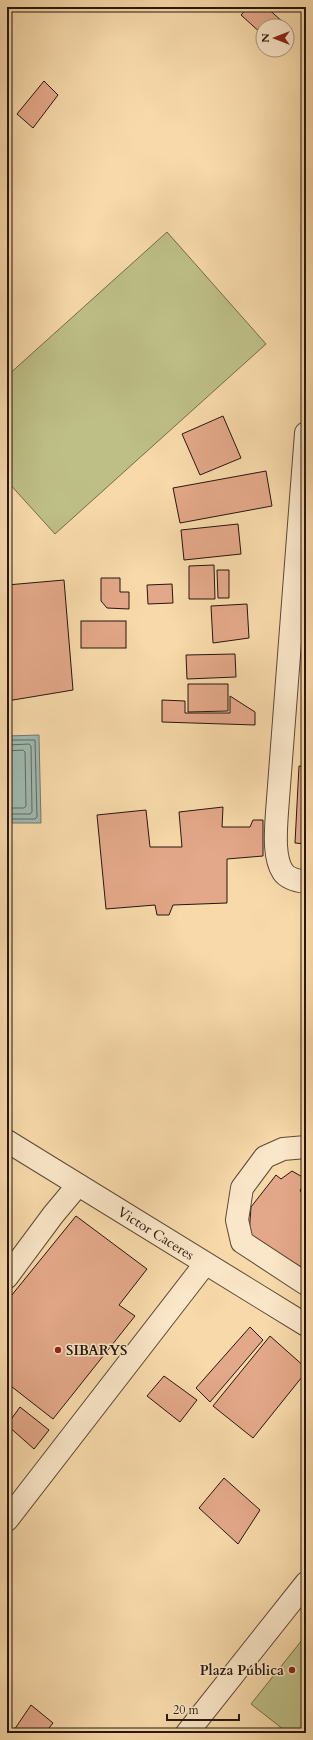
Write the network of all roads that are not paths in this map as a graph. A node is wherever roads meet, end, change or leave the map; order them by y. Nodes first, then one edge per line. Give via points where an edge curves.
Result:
1 (306, 433) edge
2 (306, 882) edge
3 (7, 1141) edge
4 (306, 1147) edge
5 (78, 1185) junction
6 (205, 1264) junction
7 (7, 1277) edge
8 (306, 1284) edge
9 (306, 1325) edge
10 (7, 1520) edge
11 (306, 1583) edge
12 (187, 1733) edge

1 - 2 street via 276,842 279,862 284,872 293,879
3 - 5 street, Victor Caceres
4 - 8 street via 283,1148 265,1157 242,1188 237,1220 242,1242
5 - 6 street, Victor Caceres
5 - 7 street
6 - 9 street, Victor Caceres
6 - 10 street
11 - 12 street

